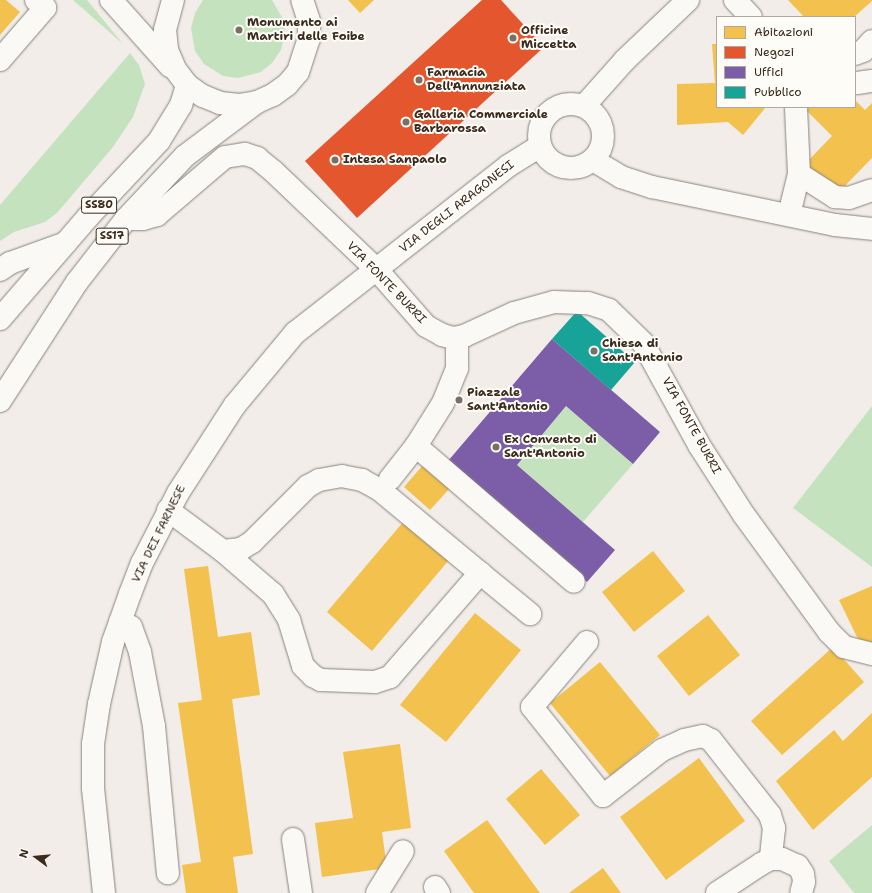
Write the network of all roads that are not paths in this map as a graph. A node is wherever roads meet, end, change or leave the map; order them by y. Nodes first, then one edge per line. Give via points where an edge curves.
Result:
1 (36, 0) edge
2 (111, 0) edge
3 (173, 0) edge
4 (302, 0) edge
5 (312, 0) edge
6 (688, 0) edge
7 (735, 0) edge
8 (750, 16) edge
9 (310, 30) junction
10 (872, 41) edge
11 (856, 54) edge
12 (0, 60) edge
13 (184, 81) junction
14 (257, 102) junction
15 (584, 106) junction
16 (796, 108) edge
17 (540, 146) junction
18 (593, 160) junction
19 (799, 174) junction
20 (872, 190) edge
21 (788, 215) junction
22 (126, 219) junction
23 (872, 229) edge
24 (66, 243) junction
25 (0, 270) edge
26 (377, 270) junction
27 (0, 319) edge
28 (457, 338) junction
29 (0, 401) edge
30 (416, 446) junction
31 (390, 479) dead end
32 (168, 510) junction
33 (223, 550) junction
34 (480, 573) junction
35 (574, 582) dead end
36 (530, 614) dead end
37 (120, 622) junction
38 (587, 642) dead end
39 (872, 654) edge
40 (293, 839) dead end
41 (403, 851) dead end
42 (771, 859) junction
43 (168, 873) dead end
44 (104, 893) edge
45 (301, 893) edge
46 (377, 893) edge
47 (717, 893) edge
48 (801, 893) edge

1 - 12 street via 45,8
2 - 13 street
3 - 13 street via 166,20 166,40 170,60
4 - 9 street
5 - 9 street
6 - 15 street via 625,60
7 - 8 street
9 - 14 street via 305,56 296,75 280,90
10 - 11 street via 863,51
13 - 14 street via 203,96 220,103 239,105
13 - 24 street, SS80 via 181,105 159,141
14 - 22 street, SS17 via 185,156
15 - 17 street via 563,104 553,108 540,125
15 - 18 street via 593,112 603,131 600,151
16 - 19 street
17 - 18 street via 553,163 563,167 584,166
17 - 26 street, VIA DEGLI ARAGONESI via 508,166
18 - 21 street via 621,177 652,187
19 - 20 street via 835,198 849,198
19 - 21 street
21 - 23 street via 835,225
22 - 26 street, VIA FONTE BURRI via 143,219 157,215 228,156 238,153 251,156 273,171
22 - 29 street, SS17 via 77,282
24 - 25 street via 10,263
24 - 27 street, SS80
26 - 28 street, VIA FONTE BURRI via 426,326 442,335
26 - 32 street, VIA DEI FARNESE via 312,318 276,354 216,432
28 - 30 street via 458,358 454,380
28 - 39 street, VIA FONTE BURRI via 514,313 554,302 596,304 615,314 643,344 699,445 744,515 829,632 844,647
30 - 31 street
30 - 35 street
32 - 33 street
32 - 37 street, VIA DEI FARNESE via 142,563
33 - 34 street via 235,551 246,547 314,482 334,477 349,477 380,490
33 - 34 street via 276,598 289,620 303,666 313,676 325,680 375,682 390,678
34 - 36 street
37 - 43 street via 131,627 140,652 154,726
37 - 44 street, VIA DEI FARNESE via 102,685 93,744 94,814
38 - 42 street via 532,707 603,796 662,750 684,740 703,736 712,740 770,815 774,828
40 - 45 street
41 - 46 street
42 - 47 street
42 - 48 street via 782,859 798,866 804,882

